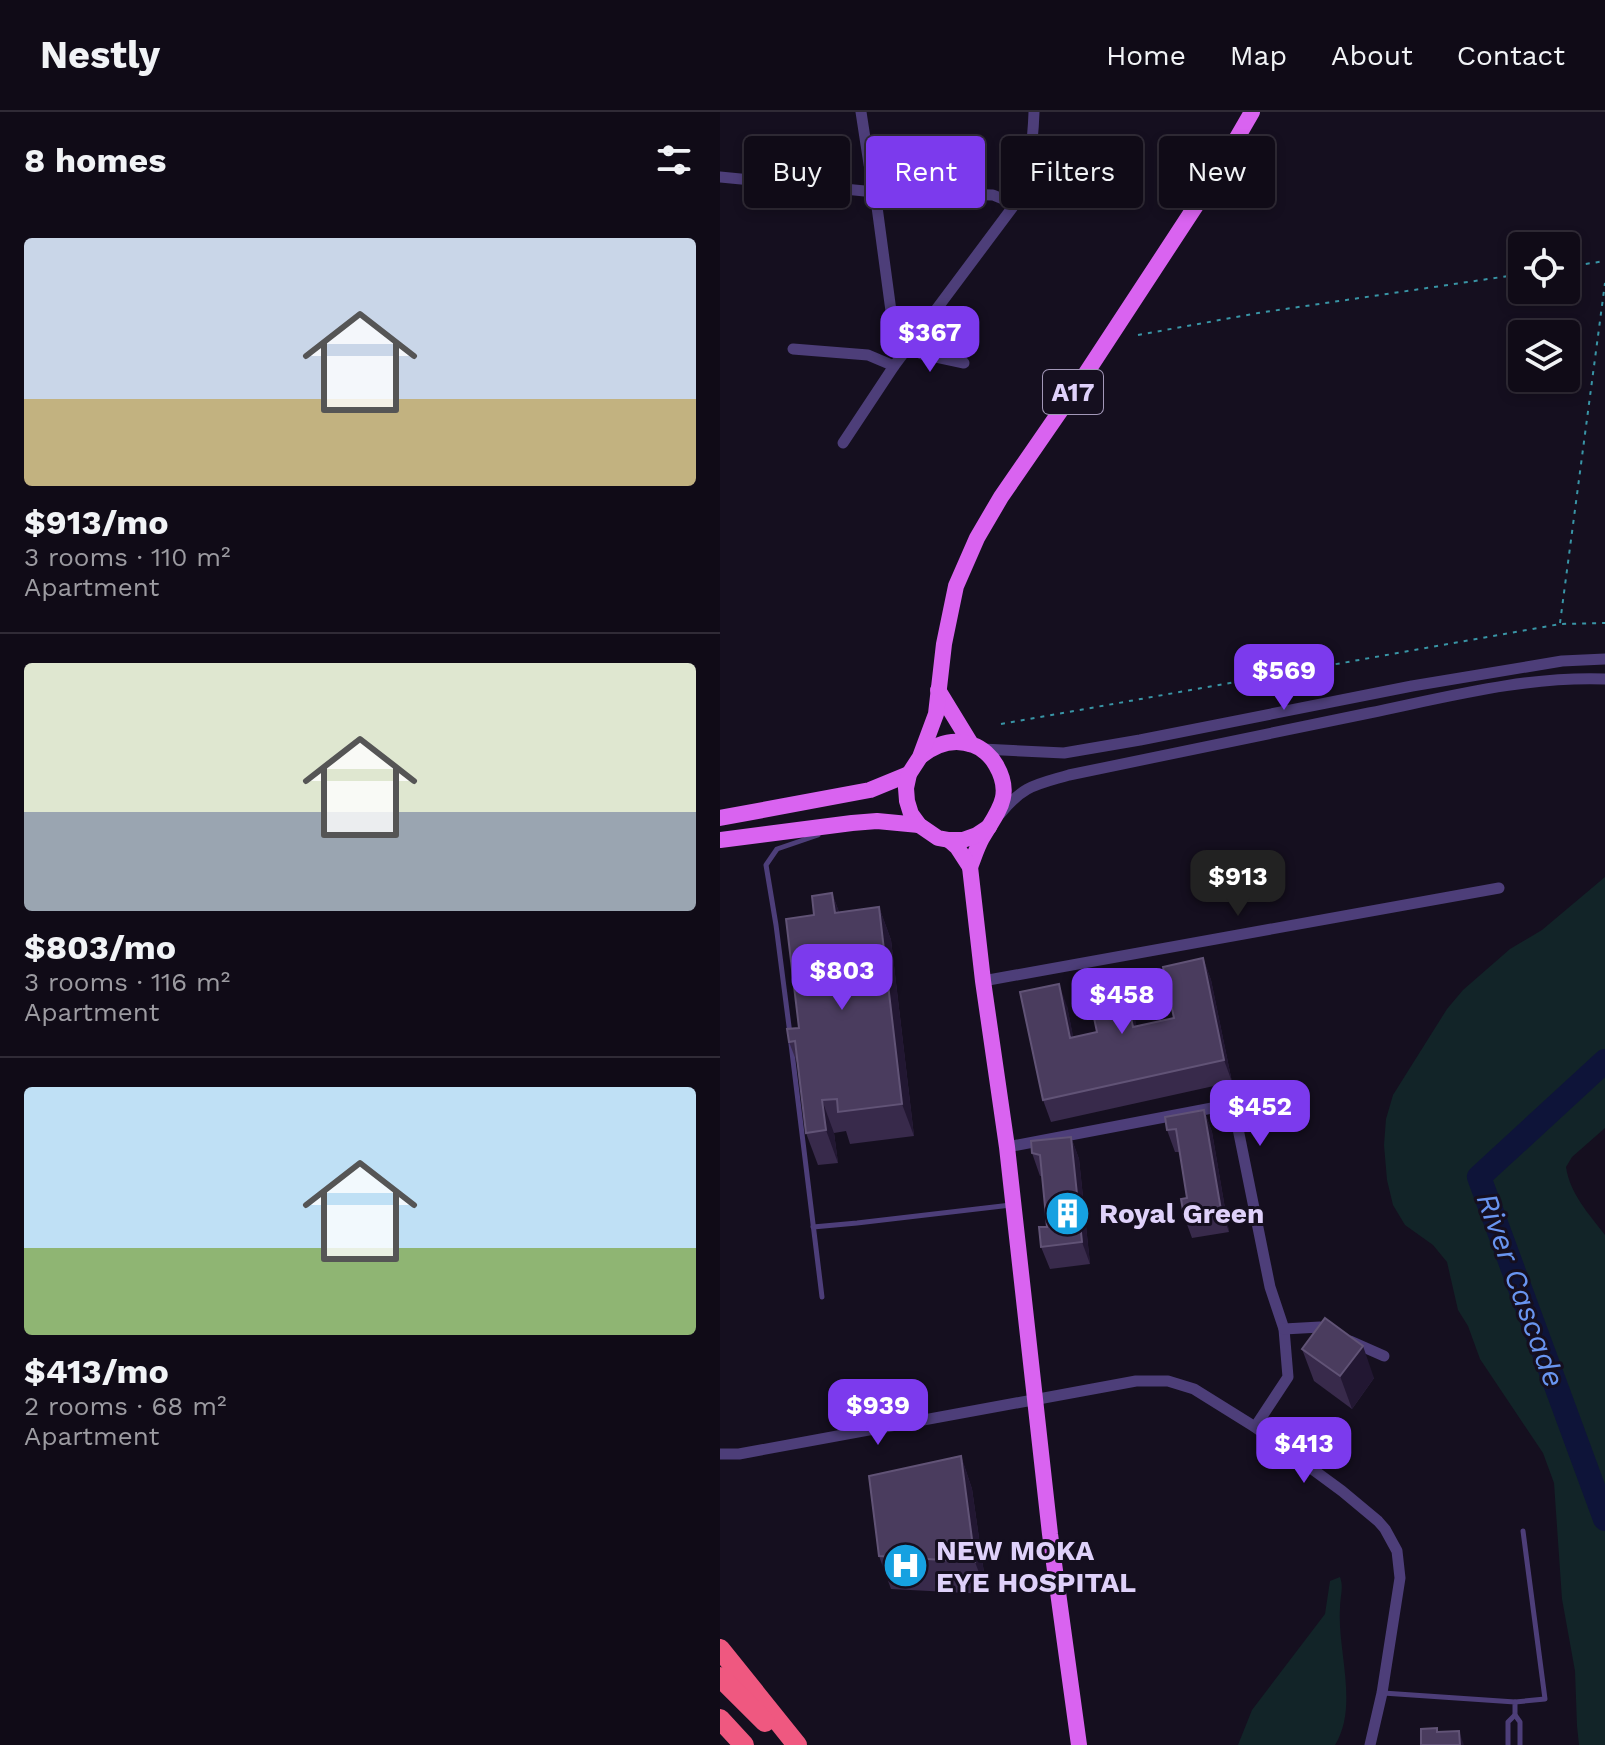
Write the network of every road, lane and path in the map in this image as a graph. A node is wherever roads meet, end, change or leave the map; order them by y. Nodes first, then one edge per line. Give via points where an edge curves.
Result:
1 (861, 112) edge
2 (1034, 112) edge
3 (1252, 112) edge
4 (1032, 136) edge
5 (866, 144) edge
6 (720, 177) edge
7 (866, 191) edge
8 (877, 208) edge
9 (1012, 208) edge
10 (1605, 261) edge
11 (1580, 265) edge
12 (1508, 276) edge
13 (1605, 283) edge
14 (918, 332) junction
15 (1138, 335) dead end
16 (908, 347) junction
17 (793, 349) dead end
18 (964, 363) dead end
19 (894, 366) junction
20 (843, 443) dead end
21 (1605, 623) edge
22 (1560, 624) junction
23 (1605, 659) edge
24 (1605, 679) edge
25 (938, 690) junction
26 (1001, 724) dead end
27 (976, 746) junction
28 (920, 757) junction
29 (909, 774) junction
30 (720, 818) edge
31 (852, 823) junction
32 (992, 824) junction
33 (919, 825) junction
34 (720, 840) edge
35 (949, 840) junction
36 (970, 867) junction
37 (1499, 888) dead end
38 (983, 981) junction
39 (1007, 1147) junction
40 (1012, 1205) junction
41 (813, 1227) junction
42 (822, 1297) dead end
43 (1284, 1329) junction
44 (1384, 1356) dead end
45 (1036, 1401) junction
46 (1255, 1427) junction
47 (720, 1454) edge
48 (1523, 1531) dead end
49 (720, 1649) edge
50 (720, 1677) edge
51 (1382, 1693) junction
52 (1515, 1702) junction
53 (1515, 1715) junction
54 (720, 1719) edge
55 (744, 1745) edge
56 (790, 1745) edge
57 (797, 1745) edge
58 (1079, 1745) edge
59 (1370, 1745) edge
60 (1508, 1745) edge
61 (1520, 1745) edge

1 - 5 street
2 - 4 street
3 - 25 main road, A17 via 977,538 956,586
6 - 7 street
8 - 14 street via 891,311
9 - 14 street
10 - 11 path
12 - 15 path
13 - 22 path
14 - 16 street
16 - 18 street
16 - 19 street
17 - 19 street via 868,355
19 - 20 street
21 - 22 path
22 - 26 path
23 - 27 street via 1412,686 1064,753
24 - 32 street via 1534,680 1069,775 1030,786
25 - 27 main road
25 - 28 main road, A17 via 933,725
27 - 28 main road via 944,743
27 - 32 main road via 993,759 1003,782 1002,806
28 - 29 main road, A17
29 - 30 main road via 870,790
29 - 33 main road via 907,801
31 - 33 main road
31 - 34 main road
31 - 41 lane via 777,849 766,865
32 - 35 main road via 977,835
32 - 36 main road
33 - 35 main road
35 - 36 main road
36 - 38 main road
37 - 38 street
38 - 39 main road
39 - 40 main road
39 - 43 street via 1233,1104 1270,1287
40 - 41 lane
40 - 45 main road
41 - 42 lane
43 - 44 street via 1320,1327
43 - 46 street via 1288,1377
45 - 46 street via 1136,1381 1168,1381 1194,1389
45 - 47 street
45 - 58 main road
46 - 51 street via 1342,1491 1392,1540 1400,1578
48 - 52 lane via 1545,1699
49 - 57 highway
50 - 56 highway
51 - 52 lane
51 - 59 street
52 - 53 lane
53 - 60 lane via 1508,1722
53 - 61 lane
54 - 55 highway

